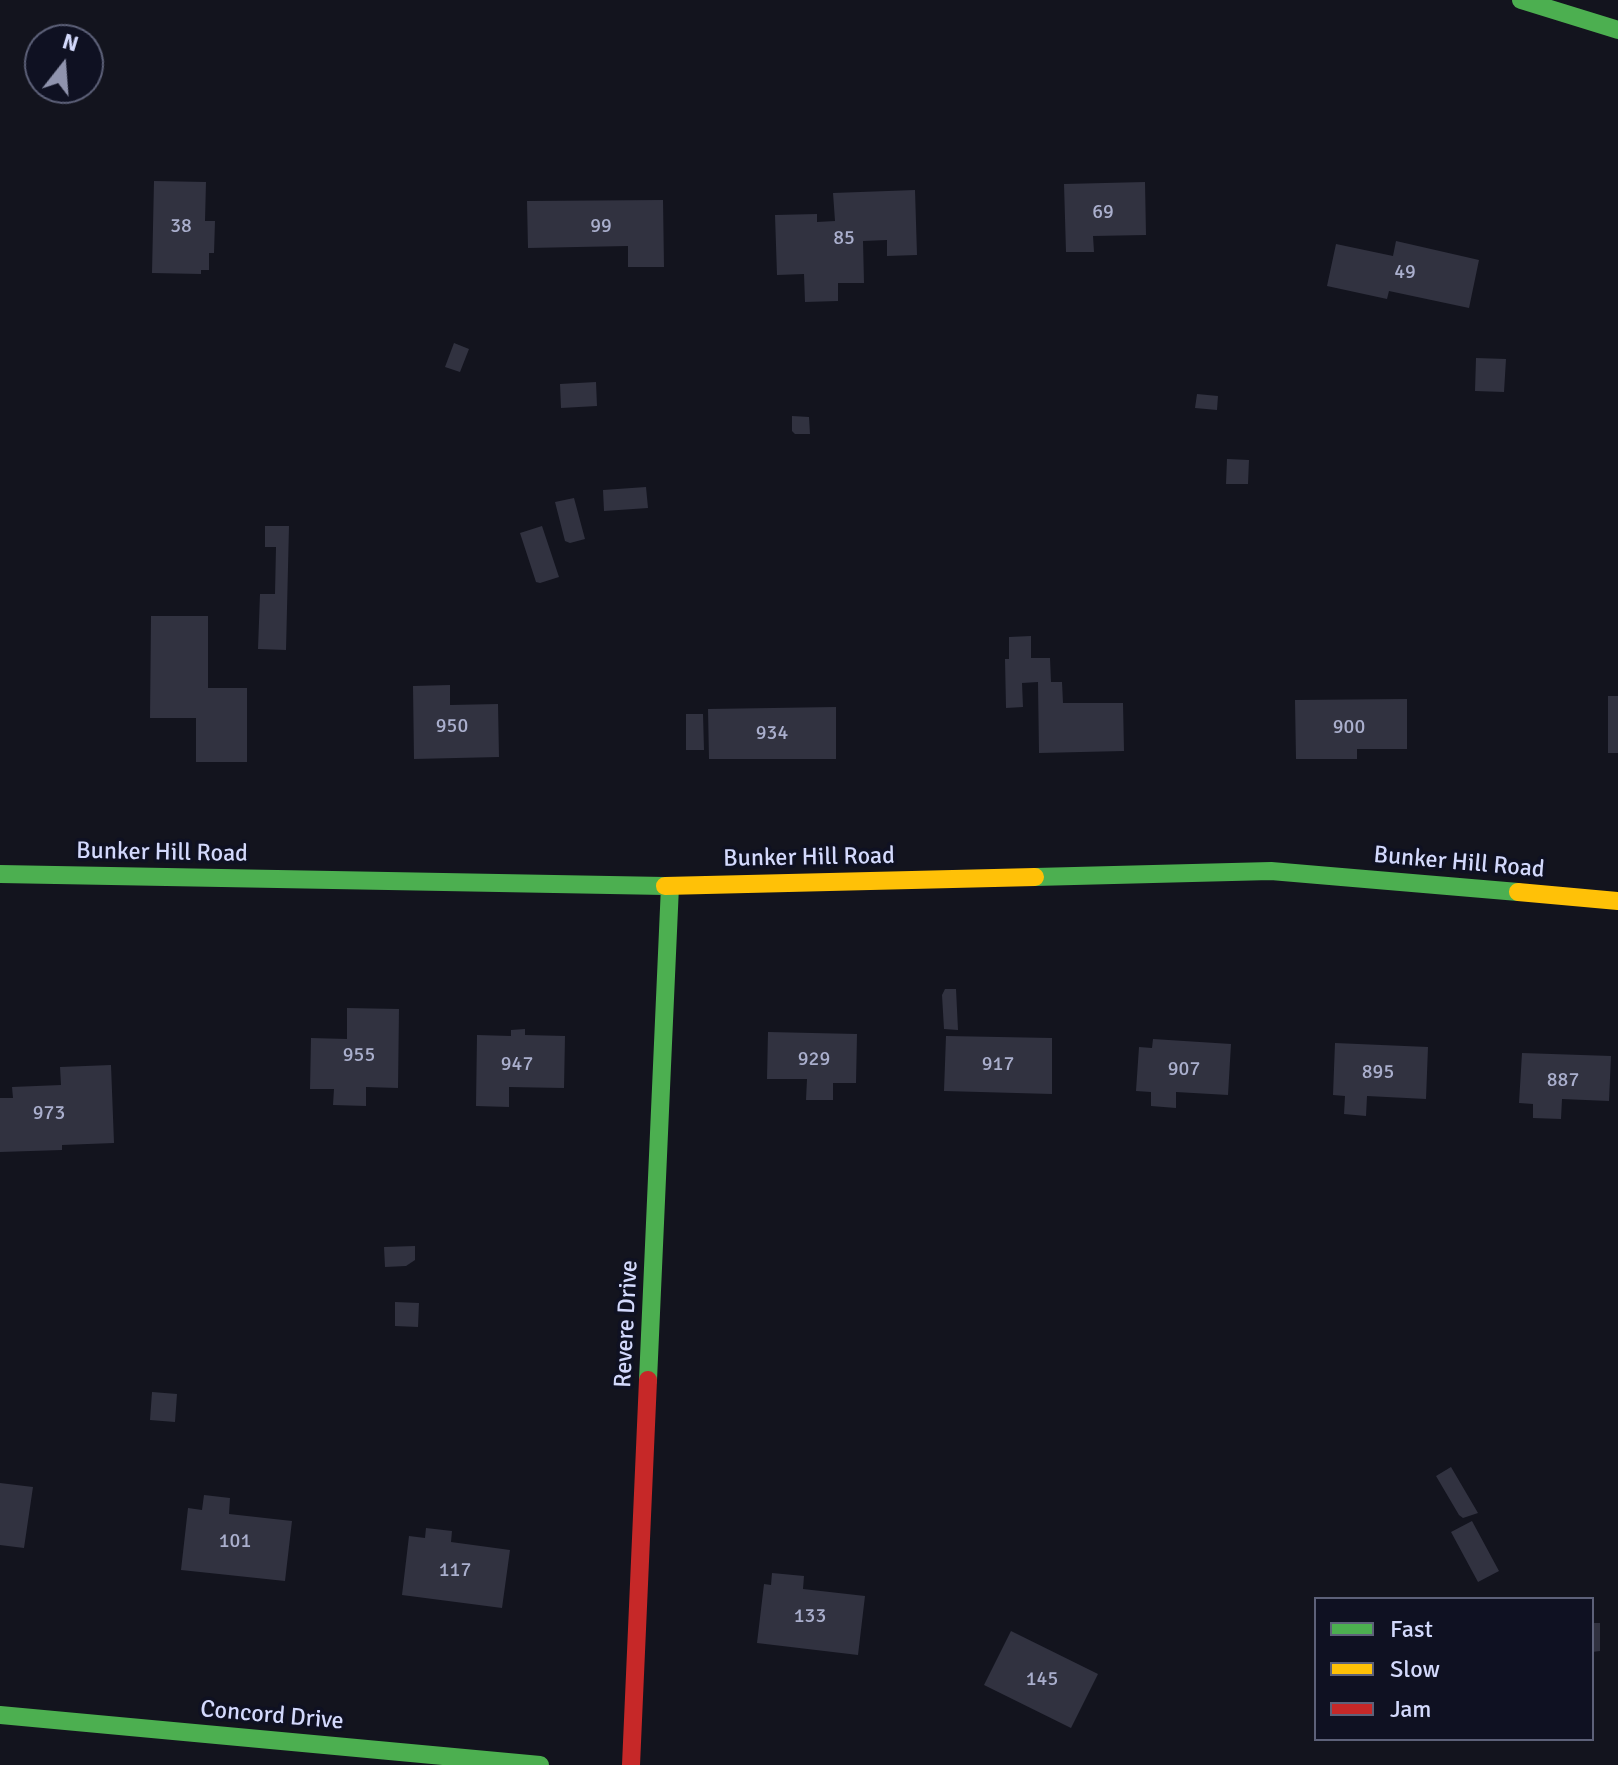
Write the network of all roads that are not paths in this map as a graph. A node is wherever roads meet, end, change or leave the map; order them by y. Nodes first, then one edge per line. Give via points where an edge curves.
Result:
1 (1521, 0) edge
2 (1618, 30) edge
3 (0, 874) edge
4 (670, 886) junction
5 (1618, 901) edge
6 (0, 1715) edge
7 (540, 1765) edge
8 (631, 1765) edge

1 - 2 street
3 - 4 street, Bunker Hill Road
4 - 5 street, Bunker Hill Road via 1271,871
4 - 8 street, Revere Drive
6 - 7 street, Concord Drive

